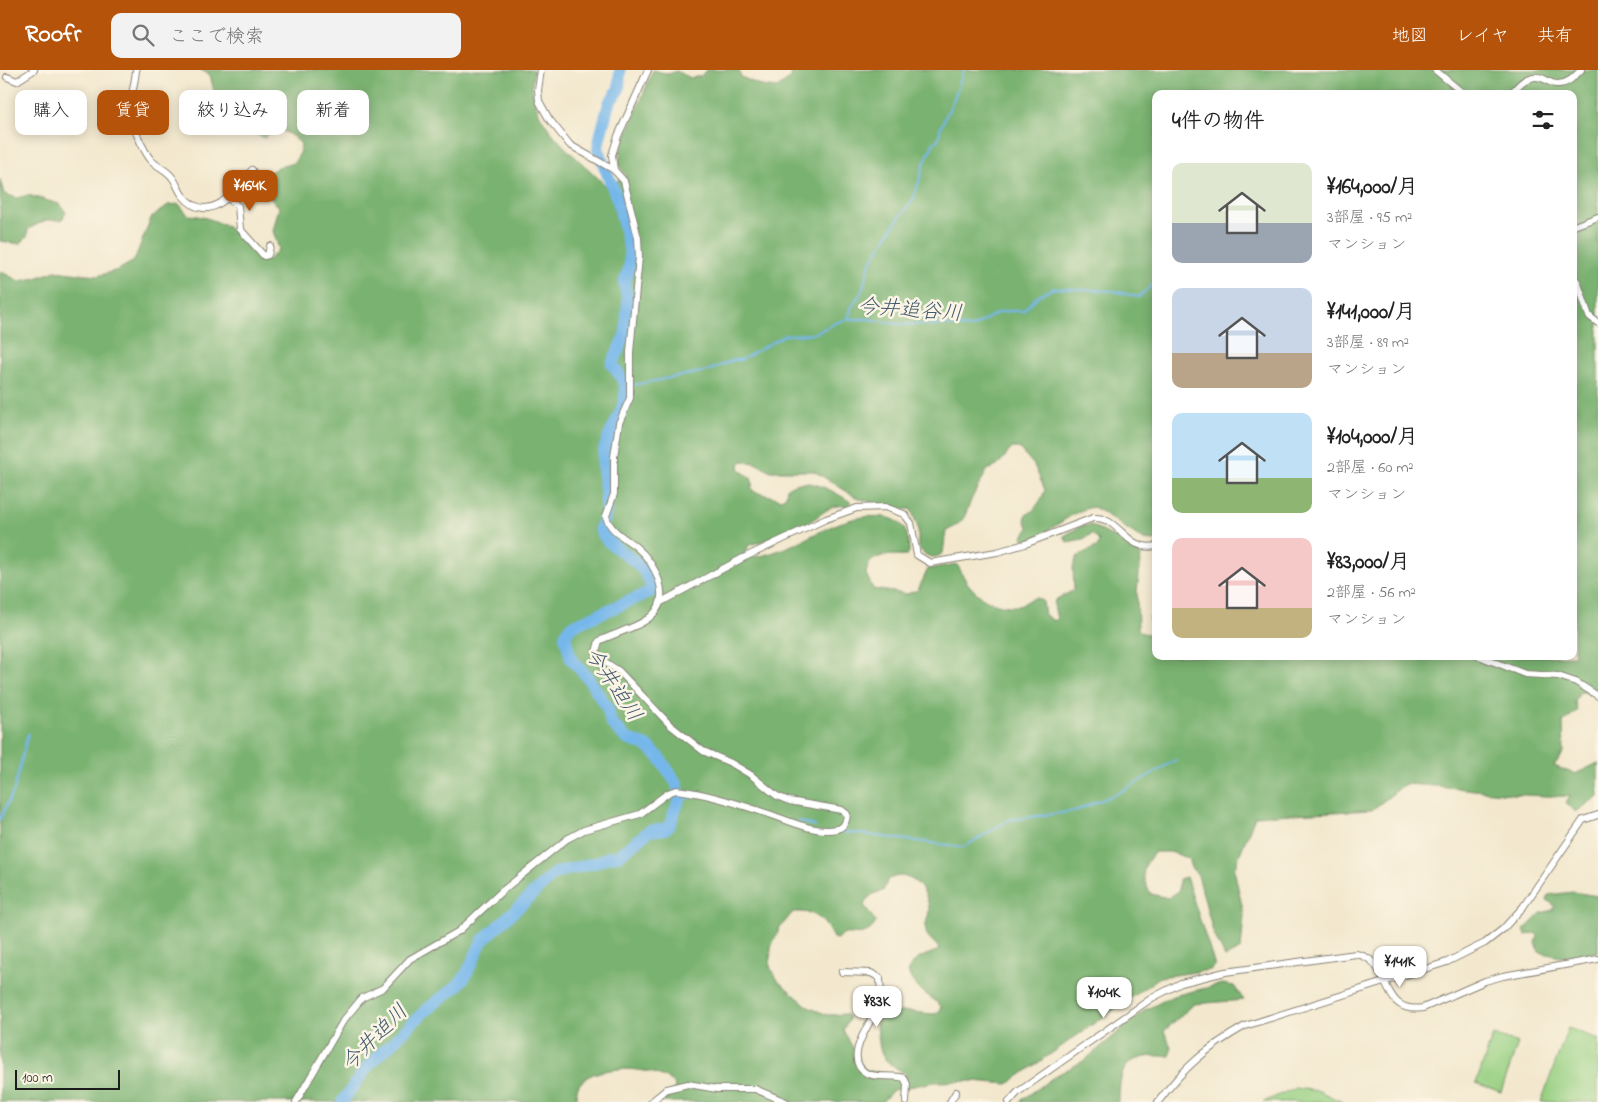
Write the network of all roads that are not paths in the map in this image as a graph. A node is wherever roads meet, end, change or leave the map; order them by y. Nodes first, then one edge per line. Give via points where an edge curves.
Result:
1 (34, 70) edge
2 (136, 70) edge
3 (541, 70) edge
4 (648, 70) edge
5 (1435, 70) edge
6 (1581, 70) edge
7 (7, 77) dead end
8 (1459, 90) edge
9 (1514, 90) edge
10 (252, 170) dead end
11 (614, 170) junction
12 (228, 198) junction
13 (1598, 217) edge
14 (1577, 225) edge
15 (270, 246) dead end
16 (1577, 281) edge
17 (1598, 323) edge
18 (1152, 547) edge
19 (661, 602) junction
20 (1489, 660) edge
21 (1598, 696) edge
22 (1598, 815) edge
23 (1598, 960) edge
24 (842, 972) dead end
25 (1385, 982) junction
26 (956, 1092) dead end
27 (296, 1102) edge
28 (651, 1102) edge
29 (786, 1102) edge
30 (906, 1102) edge
31 (950, 1102) edge
32 (1009, 1102) edge
33 (1158, 1102) edge

1 - 7 street via 17,81
2 - 12 street via 130,112 150,160 170,174 190,203 201,208 212,207
3 - 11 street via 539,101 558,130 577,151
4 - 11 street via 618,136 612,155
5 - 8 street
6 - 9 street via 1559,84 1537,77 1527,78
10 - 12 street
11 - 19 street via 624,181 638,238 639,257 630,352 630,398 619,423 614,457 614,494 606,516 612,527 647,558 659,579
12 - 15 street via 238,206 242,233 264,256 268,255
13 - 14 street
16 - 17 street via 1589,316
18 - 19 street via 1135,544 1100,517 998,552 930,563 917,555 912,529 904,514 885,507 867,507 820,522 742,558
19 - 27 street via 656,613 644,621 599,641 596,652 599,658 619,671 670,725 703,751 731,763 783,798 842,810 847,814 843,826 838,829 812,829 763,812 676,790 640,814 584,830 566,839 459,931 410,959 383,988 362,998 343,1021
20 - 21 street via 1525,674 1558,676 1576,682
22 - 25 street via 1583,820 1523,907 1503,929 1485,943 1447,962
23 - 25 street via 1503,976 1414,1009 1395,1001
24 - 30 street via 871,973 880,978 880,1001 863,1031 858,1062 870,1074 904,1078
25 - 32 street via 1371,959 1356,954 1225,972 1181,983 1152,998 1018,1092
25 - 33 street via 1245,1026 1195,1059
26 - 31 street
28 - 29 street via 667,1089 688,1084 717,1089 755,1089

